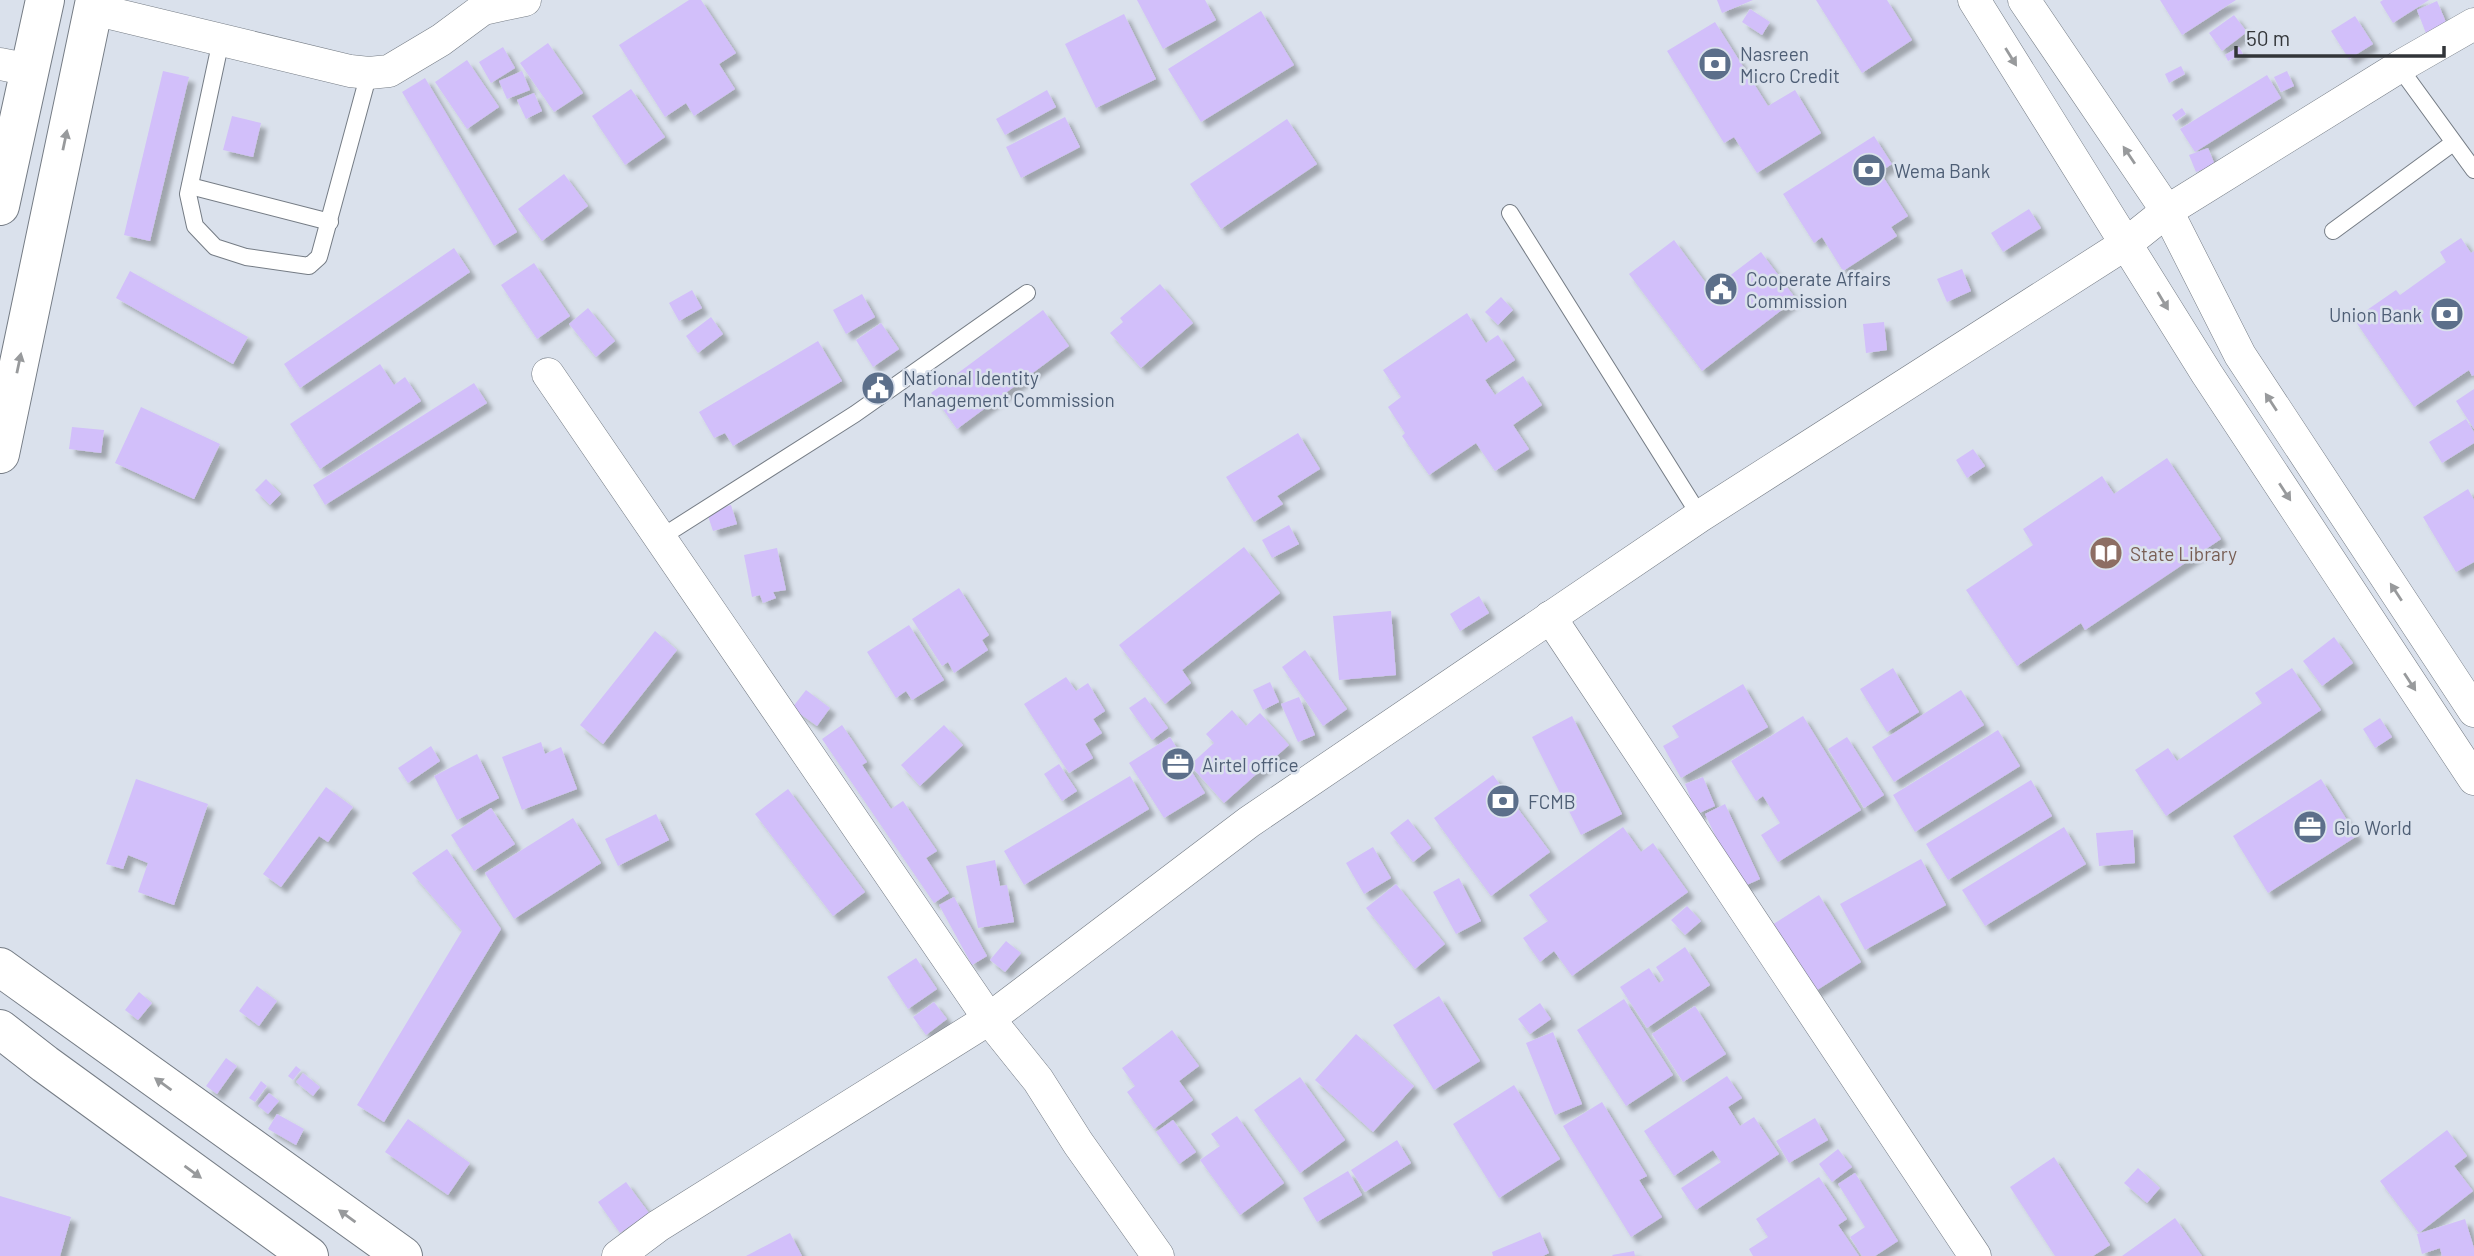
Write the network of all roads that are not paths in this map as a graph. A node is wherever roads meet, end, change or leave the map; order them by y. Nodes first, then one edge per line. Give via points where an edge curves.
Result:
1 (45, 0) edge
2 (525, 0) edge
3 (1974, 0) edge
4 (2024, 0) edge
5 (94, 4) edge
6 (2474, 24) edge
7 (221, 40) junction
8 (15, 67) edge
9 (2399, 67) junction
10 (369, 73) junction
11 (10, 113) edge
12 (2453, 143) junction
13 (2474, 170) edge
14 (190, 186) junction
15 (0, 206) edge
16 (2167, 211) junction
17 (1510, 213) dead end
18 (330, 222) junction
19 (2333, 231) dead end
20 (2127, 243) junction
21 (1027, 293) dead end
22 (548, 374) dead end
23 (0, 454) edge
24 (1700, 516) junction
25 (660, 538) junction
26 (1550, 618) junction
27 (2474, 711) edge
28 (2474, 779) edge
29 (0, 967) edge
30 (989, 1019) junction
31 (0, 1029) edge
32 (0, 1051) edge
33 (45, 1064) junction
34 (309, 1256) edge
35 (403, 1256) edge
36 (618, 1256) edge
37 (1158, 1256) edge
38 (1975, 1256) edge

1 - 8 street
2 - 10 street via 483,9 389,71
3 -> 20 street
16 -> 4 street
5 - 7 street
23 -> 5 street
6 - 9 street
7 - 10 street
7 - 14 lane
8 - 11 street
9 - 12 lane
9 - 16 street
10 - 18 lane
11 - 15 street
12 - 13 lane
12 - 19 lane
14 - 18 lane
14 - 18 lane via 195,226 215,247 246,257 309,266 319,257
16 - 20 street
27 -> 16 street via 2240,355
17 - 24 lane
20 - 24 street
20 -> 28 street via 2207,374
21 - 25 lane via 855,414
22 - 25 street
24 - 26 street
25 - 30 street
26 - 30 street via 1249,822
26 - 38 street
35 -> 29 street
30 - 36 street via 658,1226
30 - 37 street via 1038,1080
31 - 33 street
32 - 33 street
33 -> 34 street

